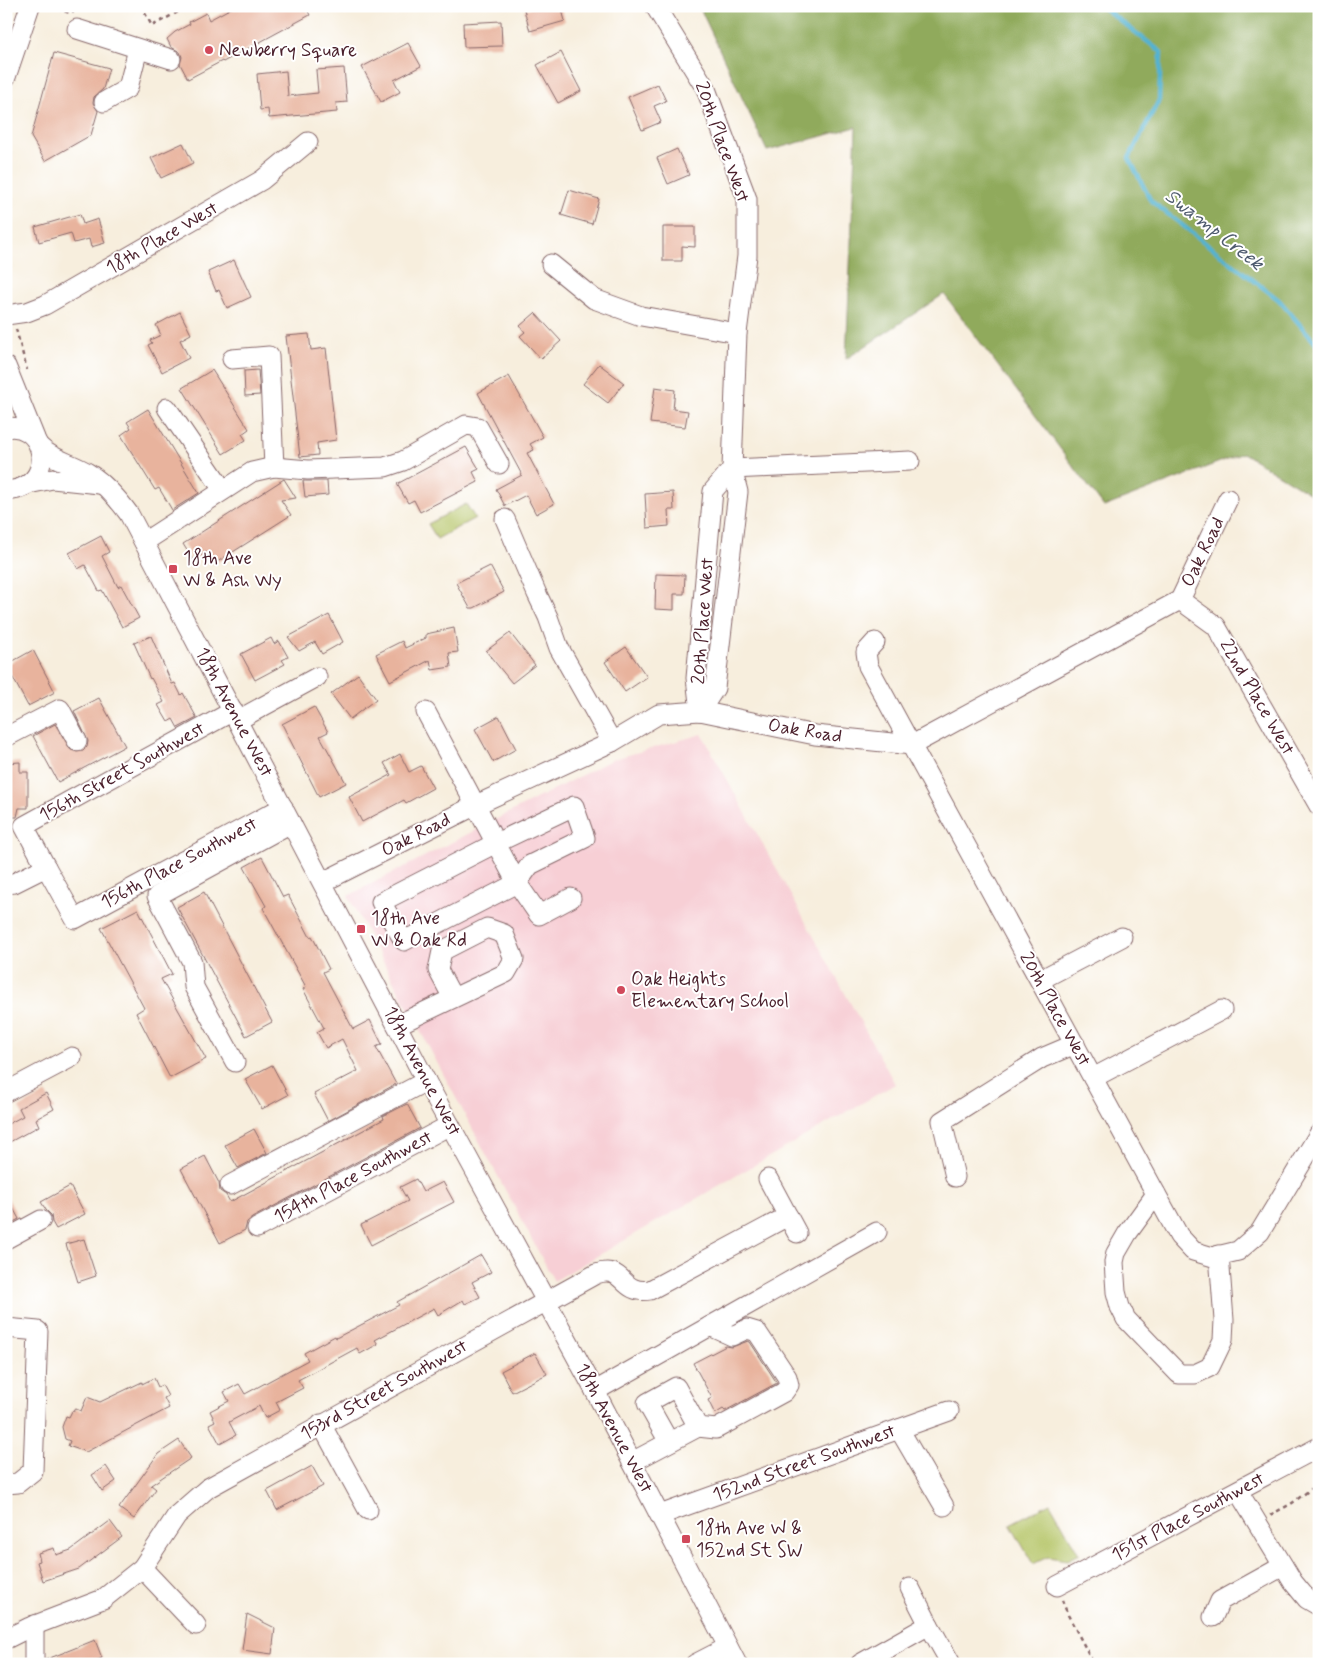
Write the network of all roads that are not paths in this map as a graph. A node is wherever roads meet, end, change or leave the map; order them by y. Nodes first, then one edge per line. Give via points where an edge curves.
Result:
1 (30, 6) edge
2 (655, 6) edge
3 (77, 29) dead end
4 (138, 49) junction
5 (171, 60) dead end
6 (6, 76) edge
7 (104, 102) dead end
8 (308, 142) dead end
9 (551, 264) dead end
10 (11, 319) edge
11 (737, 333) junction
12 (232, 359) dead end
13 (6, 366) edge
14 (167, 408) dead end
15 (6, 428) edge
16 (37, 442) junction
17 (910, 461) dead end
18 (499, 464) dead end
19 (274, 467) junction
20 (732, 469) junction
21 (28, 484) junction
22 (100, 484) junction
23 (223, 490) junction
24 (8, 492) edge
25 (1228, 499) dead end
26 (505, 519) dead end
27 (144, 542) junction
28 (1180, 600) junction
29 (874, 642) dead end
30 (317, 677) dead end
31 (700, 711) junction
32 (426, 712) dead end
33 (236, 716) junction
34 (6, 737) edge
35 (77, 741) dead end
36 (612, 742) junction
37 (912, 745) junction
38 (476, 805) junction
39 (1319, 806) edge
40 (287, 815) junction
41 (496, 843) junction
42 (46, 867) junction
43 (323, 882) junction
44 (517, 882) junction
45 (6, 884) edge
46 (571, 898) dead end
47 (447, 919) junction
48 (1122, 937) dead end
49 (459, 942) junction
50 (1040, 980) junction
51 (453, 998) junction
52 (1222, 1010) dead end
53 (397, 1025) junction
54 (1075, 1044) junction
55 (72, 1057) dead end
56 (235, 1062) dead end
57 (1093, 1078) junction
58 (426, 1081) junction
59 (6, 1092) edge
60 (450, 1125) junction
61 (1319, 1134) edge
62 (955, 1177) dead end
63 (768, 1180) dead end
64 (230, 1185) dead end
65 (1156, 1194) junction
66 (788, 1216) junction
67 (41, 1220) dead end
68 (257, 1228) dead end
69 (877, 1232) dead end
70 (797, 1233) dead end
71 (6, 1238) edge
72 (1216, 1256) junction
73 (547, 1301) junction
74 (710, 1326) junction
75 (6, 1328) edge
76 (595, 1391) junction
77 (949, 1411) dead end
78 (321, 1424) junction
79 (698, 1427) junction
80 (899, 1429) junction
81 (669, 1442) junction
82 (1319, 1447) edge
83 (632, 1462) junction
84 (6, 1484) edge
85 (1238, 1490) junction
86 (944, 1506) dead end
87 (368, 1510) dead end
88 (660, 1515) junction
89 (1283, 1566) junction
90 (142, 1568) junction
91 (1056, 1586) road end
92 (910, 1588) dead end
93 (1319, 1606) edge
94 (1213, 1617) dead end
95 (196, 1624) dead end
96 (929, 1625) junction
97 (34, 1626) junction
98 (6, 1639) edge
99 (728, 1647) junction
100 (950, 1662) dead end
101 (34, 1664) edge
102 (695, 1664) edge
103 (738, 1664) edge
104 (860, 1664) edge

1 - 6 street
2 - 11 street, 20th Place West via 706,89 747,199 747,256
3 - 4 street
4 - 5 street
4 - 7 street via 128,88
8 - 10 street, 18th Place West via 262,180 54,300
9 - 11 street via 594,299 641,316
11 - 20 street, 20th Place West
12 - 19 street via 270,356
13 - 16 street
14 - 23 street
15 - 16 street, 18th Avenue West via 21,428
16 - 21 street via 42,457 41,468
16 - 22 street, 18th Avenue West via 51,456 88,473
17 - 20 street
18 - 19 street via 478,427 466,425 403,461 385,467 308,470
19 - 23 street via 252,472
20 - 31 street, 20th Place West via 738,492 715,688
21 - 22 street via 53,479
21 - 24 street
22 - 27 street, 18th Avenue West via 122,504
23 - 27 street
25 - 28 street, Oak Road
26 - 36 street via 559,648
27 - 33 street, 18th Avenue West
28 - 37 street, Oak Road
28 - 39 street, 22nd Place West via 1216,626
29 - 37 street, 20th Place West via 866,652 868,666
30 - 33 street
31 - 36 street, Oak Road via 659,714
31 - 37 street, Oak Road via 815,735
32 - 38 street
33 - 40 street, 18th Avenue West
33 - 42 street, 156th Street Southwest via 24,826
34 - 35 street via 60,709
36 - 38 street, Oak Road
37 - 50 street, 20th Place West
38 - 41 street
38 - 43 street, Oak Road
40 - 42 street, 156th Place Southwest via 75,919
40 - 43 street, 18th Avenue West
40 - 56 street via 157,896 192,962 194,987
41 - 44 street
41 - 44 street via 574,806 585,838 530,865
41 - 47 street via 381,902 404,941
42 - 45 street via 14,884
43 - 53 street, 18th Avenue West
44 - 46 street via 539,915
44 - 47 street
47 - 49 street
48 - 50 street
49 - 51 street via 442,951 438,970
49 - 51 street via 488,928 504,934 514,959 506,973
50 - 54 street, 20th Place West
51 - 53 street
52 - 57 street
53 - 58 street, 18th Avenue West
54 - 57 street, 20th Place West
54 - 62 street via 1042,1058 942,1120
55 - 59 street
57 - 65 street, 20th Place West
58 - 60 street, 18th Avenue West
58 - 64 street
60 - 68 street, 154th Place Southwest
60 - 73 street, 18th Avenue West
61 - 72 street via 1260,1232 1238,1251
63 - 66 street
65 - 72 street, 20th Place West via 1179,1236 1192,1251
65 - 72 street via 1116,1253 1116,1292 1126,1319 1179,1374 1195,1374 1210,1367 1224,1340
66 - 70 street
66 - 73 street, 153rd Street Southwest via 650,1290 634,1290 619,1276 604,1271
67 - 71 street
69 - 74 street
73 - 76 street, 18th Avenue West
73 - 78 street, 153rd Street Southwest
74 - 76 street
74 - 79 street via 732,1336 746,1329 757,1332 789,1385 784,1392 716,1429
75 - 84 street via 38,1331 34,1471 18,1483
76 - 83 street, 18th Avenue West
77 - 80 street, 152nd Street Southwest
78 - 87 street
78 - 90 street, 153rd Street Southwest via 208,1488 178,1515
79 - 81 street
79 - 81 street via 676,1388 654,1399 647,1403
80 - 86 street
80 - 88 street, 152nd Street Southwest
81 - 83 street
82 - 85 street, 151st Place Southwest
83 - 88 street, 18th Avenue West
85 - 89 street
85 - 91 street, 151st Place Southwest
88 - 99 street, 18th Avenue West
89 - 93 street via 1307,1599
89 - 94 street via 1220,1601
90 - 95 street
90 - 97 street, 153rd Street Southwest via 103,1599
92 - 96 street
96 - 100 street
96 - 104 street
97 - 98 street, 153rd Street Southwest
97 - 101 street
99 - 102 street
99 - 103 street, 18th Avenue West

